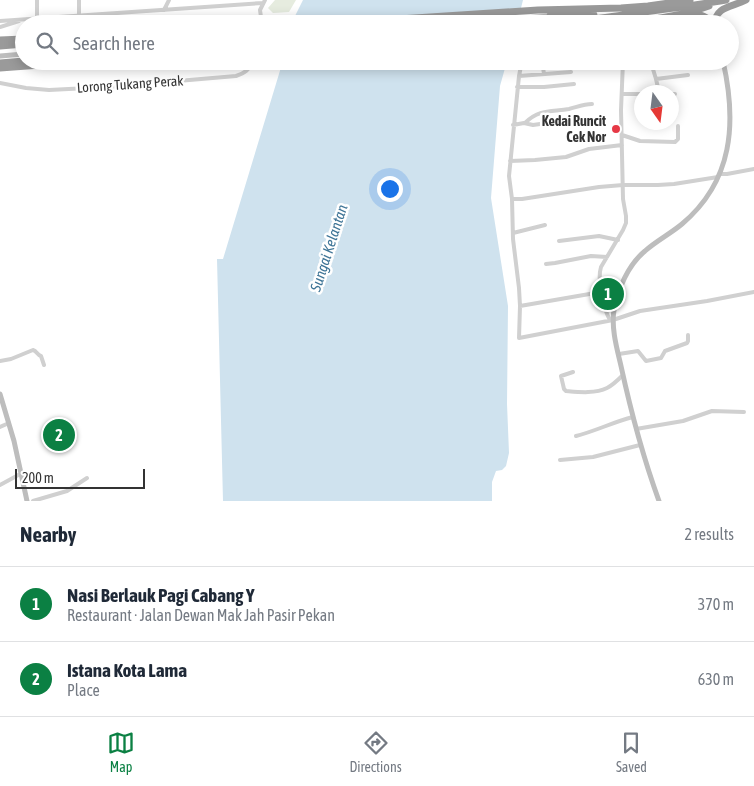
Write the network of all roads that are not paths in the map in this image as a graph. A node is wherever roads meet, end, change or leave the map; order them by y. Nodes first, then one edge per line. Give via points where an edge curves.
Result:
1 (37, 0) edge
2 (79, 0) edge
3 (169, 0) edge
4 (218, 0) edge
5 (668, 0) edge
6 (690, 0) edge
7 (726, 0) edge
8 (746, 0) edge
9 (264, 1) edge
10 (214, 6) junction
11 (630, 8) junction
12 (164, 10) junction
13 (538, 13) junction
14 (688, 13) junction
15 (37, 15) edge
16 (79, 15) edge
17 (93, 15) edge
18 (261, 15) edge
19 (499, 15) edge
20 (522, 15) edge
21 (542, 15) edge
22 (567, 15) edge
23 (626, 15) edge
24 (644, 15) edge
25 (667, 15) edge
26 (703, 15) edge
27 (717, 15) edge
28 (15, 20) edge
29 (0, 21) edge
30 (15, 22) edge
31 (0, 27) edge
32 (15, 39) edge
33 (0, 40) edge
34 (15, 45) edge
35 (0, 46) edge
36 (15, 55) edge
37 (0, 56) edge
38 (15, 62) edge
39 (0, 63) edge
40 (15, 67) edge
41 (0, 68) edge
42 (248, 70) edge
43 (520, 70) edge
44 (543, 70) edge
45 (623, 70) edge
46 (653, 70) edge
47 (724, 70) edge
48 (571, 72) dead end
49 (544, 74) junction
50 (688, 75) dead end
51 (518, 76) junction
52 (656, 79) junction
53 (0, 83) edge
54 (574, 84) dead end
55 (657, 85) edge
56 (517, 87) junction
57 (622, 94) junction
58 (634, 94) edge
59 (592, 104) dead end
60 (525, 123) junction
61 (547, 123) dead end
62 (513, 125) junction
63 (678, 130) edge
64 (622, 135) junction
65 (622, 145) junction
66 (510, 161) junction
67 (754, 169) edge
68 (719, 175) junction
69 (623, 185) junction
70 (512, 199) junction
71 (546, 225) dead end
72 (513, 232) junction
73 (559, 240) dead end
74 (618, 240) junction
75 (607, 257) junction
76 (546, 264) dead end
77 (602, 292) junction
78 (754, 292) edge
79 (520, 306) junction
80 (612, 320) junction
81 (688, 335) dead end
82 (619, 354) junction
83 (0, 361) edge
84 (44, 365) dead end
85 (573, 372) dead end
86 (623, 376) junction
87 (0, 394) edge
88 (744, 412) dead end
89 (633, 417) junction
90 (9, 423) junction
91 (0, 427) edge
92 (636, 430) junction
93 (576, 436) dead end
94 (640, 445) junction
95 (560, 460) dead end
96 (22, 474) junction
97 (87, 478) dead end
98 (0, 485) edge
99 (27, 501) edge
100 (33, 501) edge
101 (659, 501) edge

1 - 15 street
2 - 16 street
3 - 12 street
4 - 10 street
5 - 11 highway
6 - 11 highway
7 - 14 highway
7 - 24 highway
8 - 27 highway
9 - 10 street
9 - 18 street
10 - 12 street
11 - 23 highway
12 - 17 street
13 - 19 highway
13 - 20 street
13 - 21 street
13 - 22 highway
14 - 25 highway
14 - 26 highway
28 - 29 street
30 - 31 street
32 - 33 highway
34 - 35 highway
36 - 37 street
38 - 39 highway
40 - 41 highway
42 - 53 street, Lorong Tukang Perak via 236,76 108,87 49,90
43 - 51 street
44 - 49 street
45 - 57 street
46 - 52 street
47 - 68 street via 730,123 729,141
48 - 49 street
49 - 51 street
50 - 52 street
51 - 56 street
52 - 55 street
54 - 56 street
56 - 62 street
57 - 58 street
57 - 64 street
59 - 60 street via 542,112
60 - 61 street
60 - 62 street
62 - 66 street
63 - 64 street via 678,139 673,142 640,141
64 - 65 street
65 - 66 street via 589,149 566,157
65 - 69 street
66 - 70 street
67 - 68 street
68 - 69 street via 658,185
68 - 80 street via 705,200 683,223 636,260 622,284
69 - 70 street
69 - 74 street via 626,223
70 - 72 street
71 - 72 street
72 - 79 street
73 - 74 street via 599,236
74 - 75 street
75 - 76 street via 591,256
75 - 77 street via 600,271
77 - 79 street
77 - 80 street
78 - 80 street via 640,311
79 - 80 street via 519,338
80 - 82 street
81 - 82 street via 687,343 665,351 660,358 646,361 638,351
82 - 86 street
83 - 84 street via 33,350 41,356
85 - 86 street via 561,377 566,391 601,390
86 - 89 street
87 - 90 street
88 - 92 street via 712,411 683,421
89 - 92 street
89 - 93 street
90 - 91 street
90 - 96 street
92 - 94 street
94 - 95 street via 593,457
94 - 101 street
96 - 98 street
96 - 99 street
97 - 100 street via 67,491

